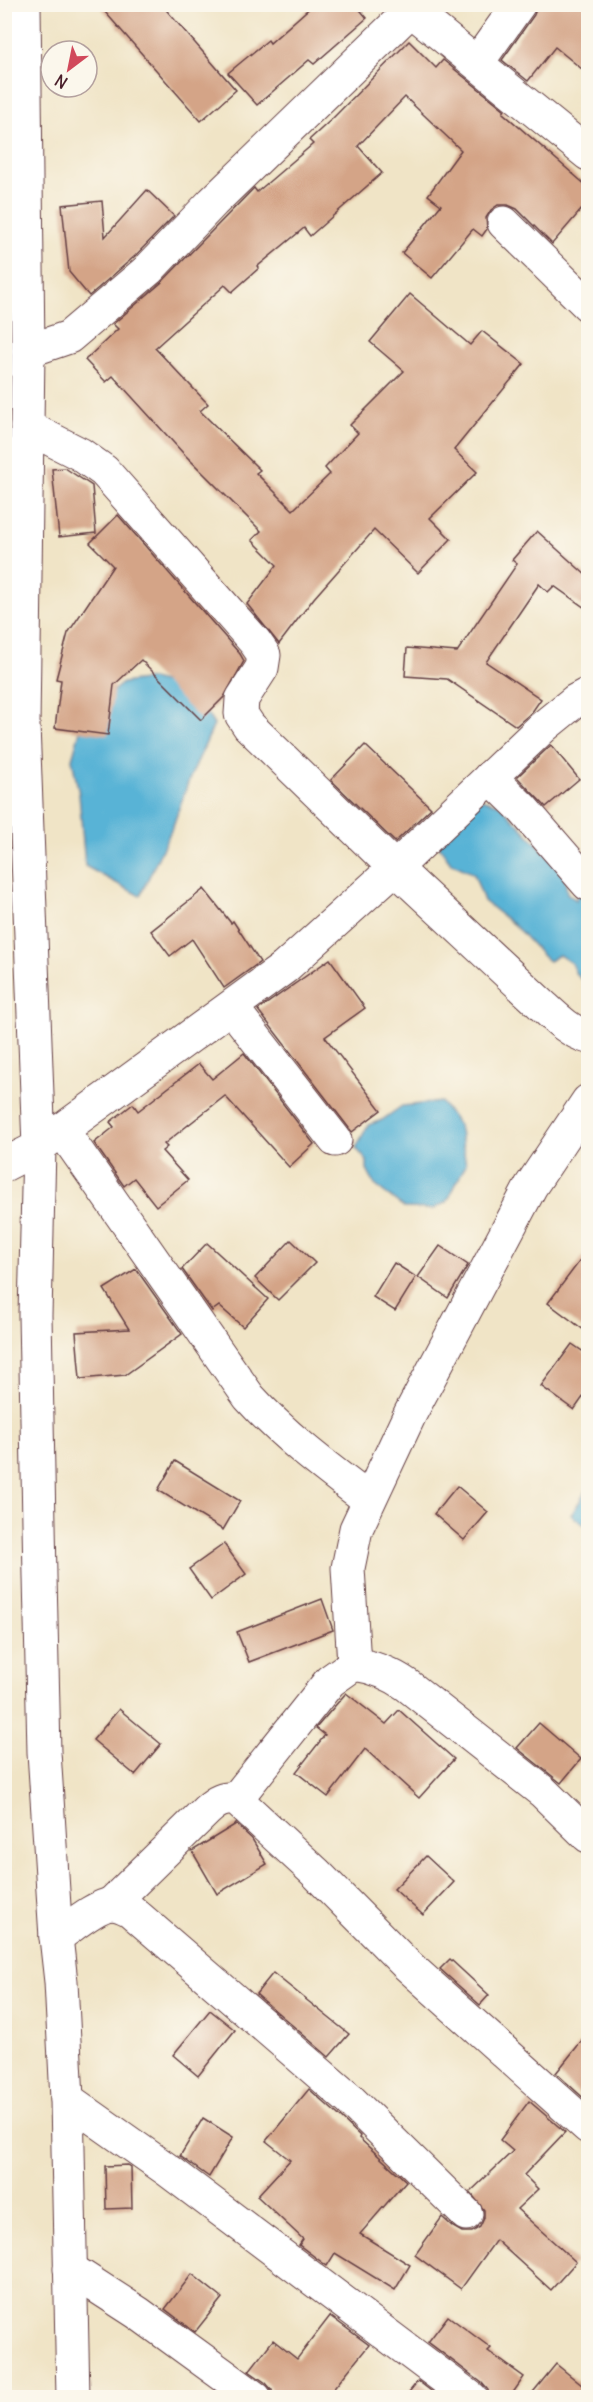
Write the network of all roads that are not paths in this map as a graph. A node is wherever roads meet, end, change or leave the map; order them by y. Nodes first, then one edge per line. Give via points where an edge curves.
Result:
1 (24, 4) edge
2 (519, 4) edge
3 (407, 8) edge
4 (477, 63) junction
5 (588, 154) edge
6 (504, 223) dead end
7 (588, 305) edge
8 (28, 351) junction
9 (27, 427) junction
10 (588, 694) edge
11 (490, 777) junction
12 (395, 868) junction
13 (588, 884) edge
14 (232, 1008) junction
15 (588, 1037) edge
16 (588, 1101) edge
17 (51, 1138) junction
18 (335, 1140) dead end
19 (4, 1165) edge
20 (369, 1500) junction
21 (354, 1664) junction
22 (236, 1799) junction
23 (588, 1836) edge
24 (111, 1905) junction
25 (56, 1937) junction
26 (67, 2099) junction
27 (588, 2127) edge
28 (466, 2214) dead end
29 (70, 2269) junction
30 (73, 2397) edge
31 (255, 2397) edge
32 (471, 2397) edge

1 - 8 street
2 - 4 street
3 - 4 street
3 - 8 street via 148,270 69,337
4 - 5 street
6 - 7 street
8 - 9 street
9 - 12 street via 104,471 255,642 264,655 262,668 242,699 241,714
9 - 17 street via 23,725
10 - 11 street via 543,727
11 - 12 street
11 - 13 street
12 - 14 street via 284,968
12 - 15 street via 565,1025
14 - 17 street
14 - 18 street
16 - 20 street via 531,1186
17 - 19 street
17 - 20 street via 268,1419
17 - 25 street via 35,1315 44,1752
20 - 21 street via 356,1529 348,1568
21 - 22 street via 330,1681
21 - 23 street via 390,1673 407,1684 543,1792
22 - 24 street via 218,1801 207,1810
22 - 27 street via 405,1963
24 - 25 street via 99,1908
24 - 28 street via 130,1910 350,2099
25 - 26 street
26 - 29 street
26 - 32 street
29 - 30 street
29 - 31 street

